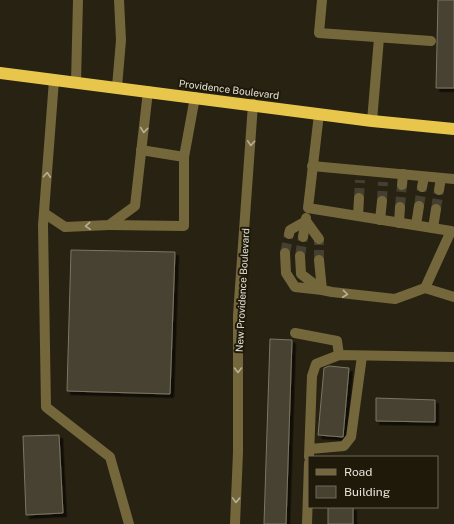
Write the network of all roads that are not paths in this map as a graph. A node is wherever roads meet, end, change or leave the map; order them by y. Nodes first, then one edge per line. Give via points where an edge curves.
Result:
1 (78, 0) edge
2 (119, 0) edge
3 (322, 0) edge
4 (379, 38) junction
5 (431, 41) dead end
6 (0, 73) edge
7 (54, 80) junction
8 (76, 82) junction
9 (117, 87) junction
10 (148, 91) junction
11 (195, 97) junction
12 (253, 104) junction
13 (319, 114) junction
14 (372, 120) junction
15 (454, 129) edge
16 (141, 150) junction
17 (184, 157) junction
18 (312, 166) junction
19 (403, 174) junction
20 (424, 177) junction
21 (440, 178) junction
22 (454, 179) edge
23 (402, 185) tunnel mouth
24 (422, 188) tunnel mouth
25 (439, 190) tunnel mouth
26 (359, 198) tunnel mouth
27 (382, 201) tunnel mouth
28 (419, 206) tunnel mouth
29 (308, 208) junction
30 (400, 208) tunnel mouth
31 (436, 209) tunnel mouth
32 (44, 214) junction
33 (358, 216) junction
34 (380, 220) junction
35 (306, 221) junction
36 (399, 223) junction
37 (109, 225) junction
38 (416, 225) junction
39 (433, 228) junction
40 (453, 229) edge
41 (289, 234) tunnel mouth
42 (303, 237) tunnel mouth
43 (319, 239) tunnel mouth
44 (285, 253) tunnel mouth
45 (300, 256) tunnel mouth
46 (319, 260) tunnel mouth
47 (425, 288) junction
48 (322, 290) junction
49 (454, 297) edge
50 (295, 333) dead end
51 (340, 355) junction
52 (362, 356) junction
53 (454, 357) edge
54 (309, 453) edge
55 (308, 494) edge
56 (129, 524) edge
57 (235, 524) edge
58 (307, 524) edge

1 - 8 lane
2 - 9 lane via 121,40
3 - 4 lane via 319,33
4 - 5 lane
4 - 14 lane
6 - 7 highway, Providence Boulevard
7 - 8 highway, Providence Boulevard
32 -> 7 lane
8 - 9 highway, Providence Boulevard
9 - 10 highway, Providence Boulevard
10 - 11 highway, Providence Boulevard
10 -> 16 lane
11 - 12 highway, Providence Boulevard
11 - 17 lane
12 - 13 highway, Providence Boulevard
12 -> 57 lane, New Providence Boulevard via 238,315
13 - 14 highway, Providence Boulevard
13 - 18 lane
14 - 15 highway, Providence Boulevard
16 - 17 lane
16 - 37 lane via 136,206
17 - 37 lane via 184,226
18 - 19 lane via 360,175 383,177
18 - 29 lane
19 - 20 lane
19 - 23 lane
20 - 21 lane
20 - 24 lane
21 - 22 lane
21 - 25 lane
26 - 33 lane
27 - 34 lane
28 - 38 lane
29 - 33 lane
29 - 35 lane
30 - 36 lane
31 - 39 lane
37 -> 32 lane via 65,227
32 - 56 lane via 46,407 110,457
33 - 34 lane
34 - 36 lane
35 - 41 lane via 290,230
35 - 42 lane
35 - 43 lane
36 - 38 lane
38 - 39 lane
39 - 40 lane
40 - 47 lane
44 - 48 lane via 286,273 295,287
45 - 48 lane via 301,274
46 - 48 lane
48 -> 47 lane via 395,299
47 - 49 lane
50 - 51 lane via 337,340
51 - 52 lane
51 - 54 lane via 316,364 312,376
52 - 53 lane
52 - 54 lane via 351,437 344,446
55 - 58 lane

